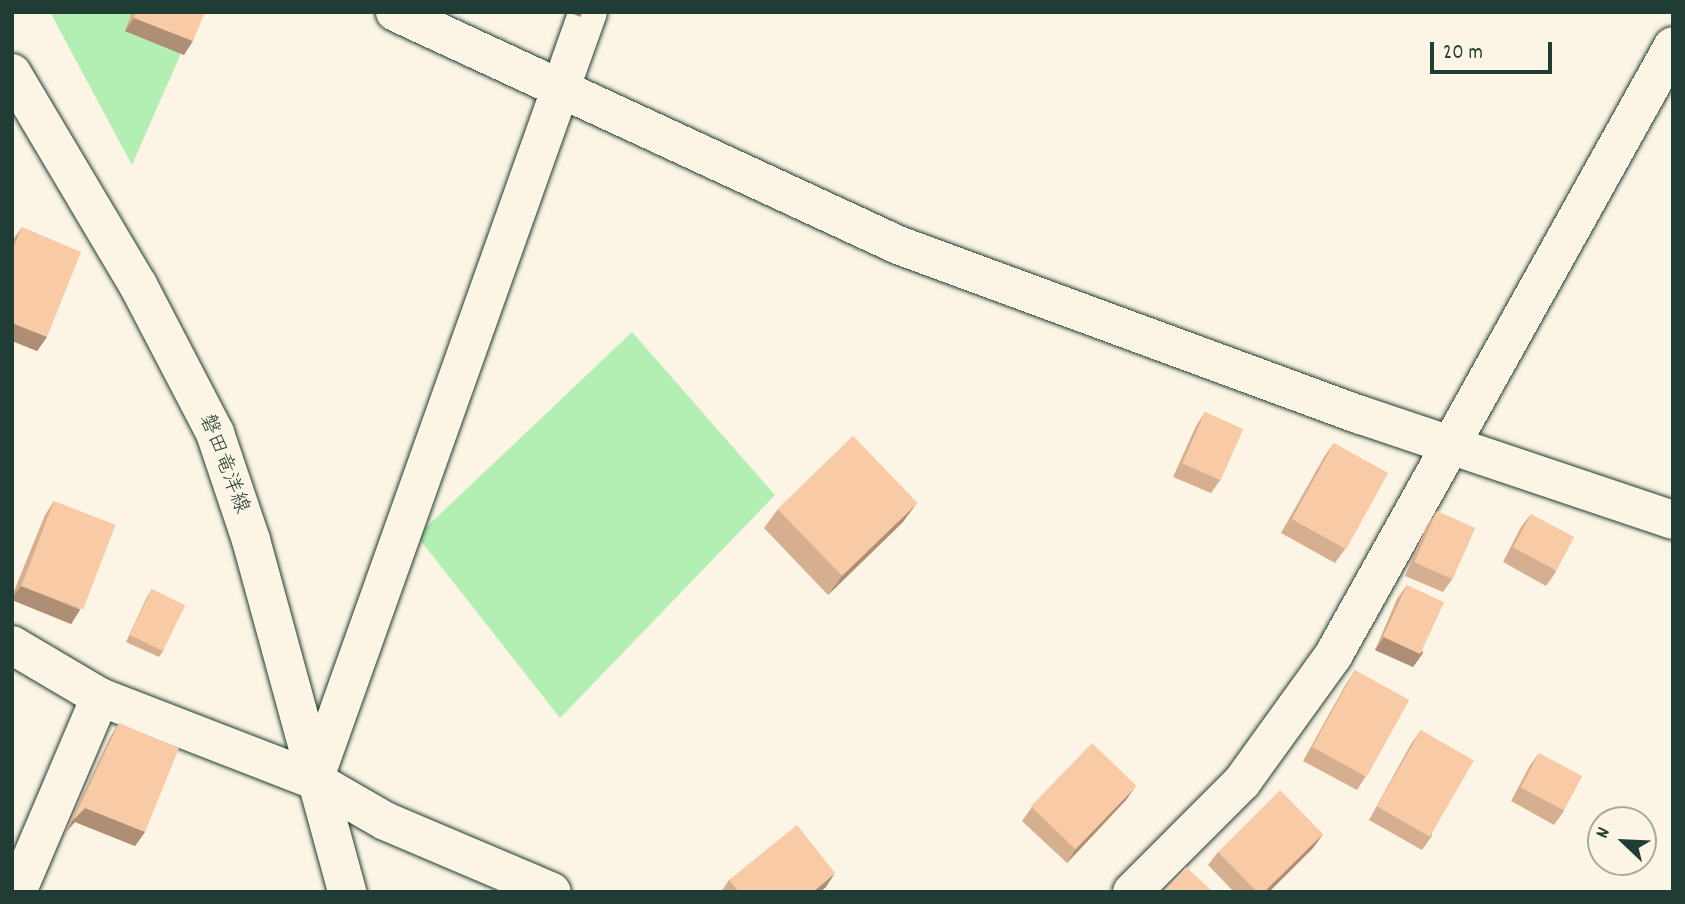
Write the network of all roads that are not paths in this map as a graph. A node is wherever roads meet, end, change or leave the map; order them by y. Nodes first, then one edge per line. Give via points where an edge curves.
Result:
1 (395, 12) edge
2 (589, 12) edge
3 (1673, 46) edge
4 (12, 73) edge
5 (560, 88) junction
6 (1452, 446) junction
7 (1673, 520) edge
8 (12, 645) edge
9 (100, 697) junction
10 (314, 780) junction
11 (17, 892) edge
12 (346, 892) edge
13 (552, 892) edge
14 (1132, 892) edge

1 - 5 street
2 - 5 street
3 - 6 street
4 - 10 street, 磐田竜洋線 via 138,285 215,433 251,540
5 - 6 street via 898,245
5 - 10 street
6 - 7 street
6 - 14 street via 1333,656 1242,782
8 - 9 street
9 - 10 street
9 - 11 street
10 - 12 street, 磐田竜洋線
10 - 13 street via 385,821

